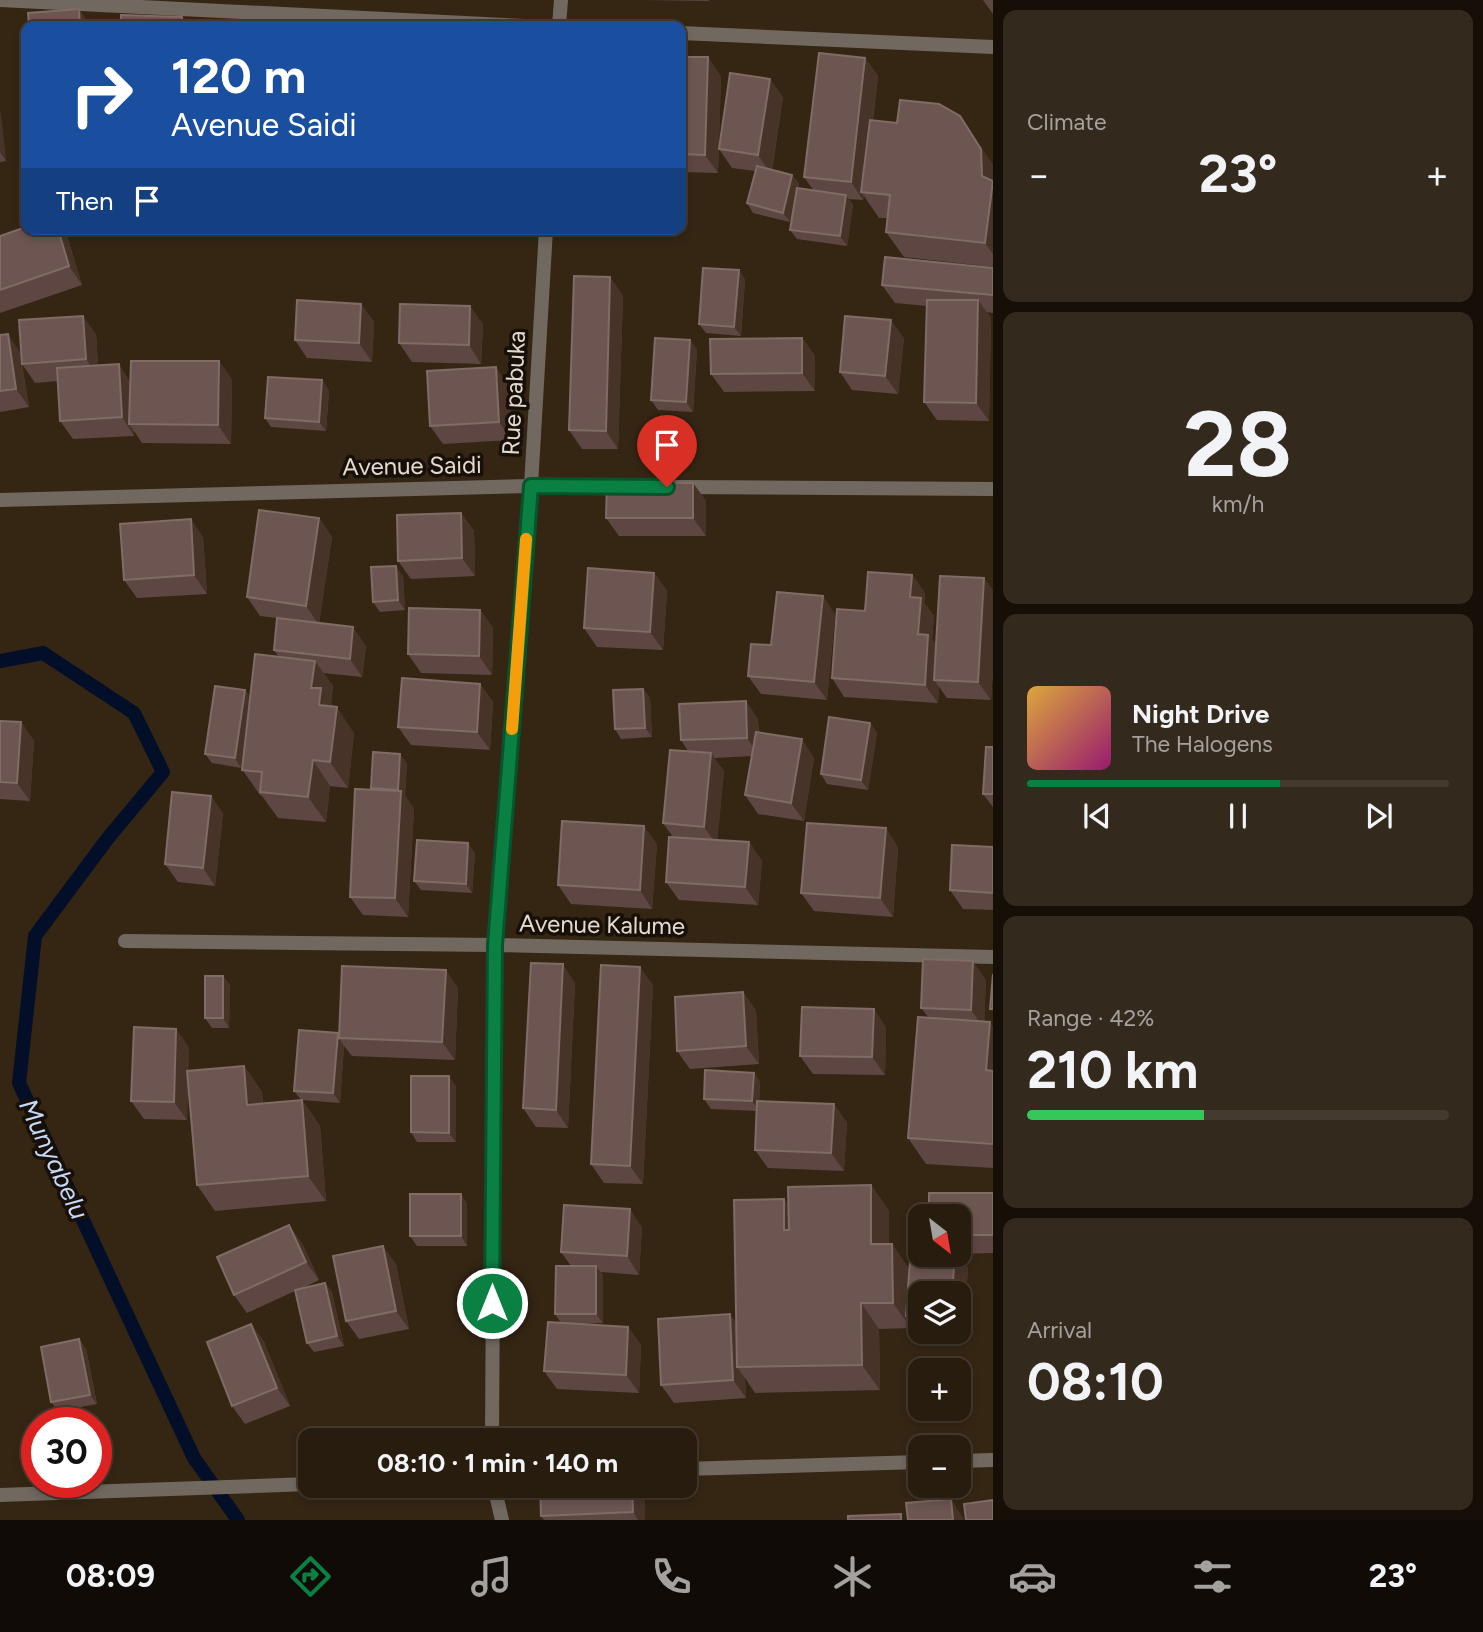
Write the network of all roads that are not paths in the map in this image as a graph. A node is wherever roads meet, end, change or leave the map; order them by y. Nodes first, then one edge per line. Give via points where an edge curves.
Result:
1 (0, 0) edge
2 (561, 0) edge
3 (423, 21) edge
4 (559, 21) edge
5 (686, 33) edge
6 (993, 47) edge
7 (546, 235) edge
8 (531, 486) junction
9 (639, 487) edge
10 (667, 487) edge
11 (993, 489) edge
12 (0, 500) edge
13 (125, 941) dead end
14 (495, 945) junction
15 (993, 957) edge
16 (492, 1428) edge
17 (993, 1460) edge
18 (971, 1461) edge
19 (908, 1462) edge
20 (697, 1469) edge
21 (298, 1485) edge
22 (0, 1495) edge
23 (497, 1498) edge
24 (502, 1520) edge

1 - 3 street
2 - 4 street
5 - 6 street
7 - 8 street, Rue pabuka
8 - 9 street, Avenue Saidi
8 - 12 street, Avenue Saidi
8 - 14 street, Rue pabuka
10 - 11 street
13 - 14 street, Avenue Kalume
14 - 15 street, Avenue Kalume
14 - 16 street, Rue pabuka
17 - 18 street
19 - 20 street
21 - 22 street
23 - 24 street

